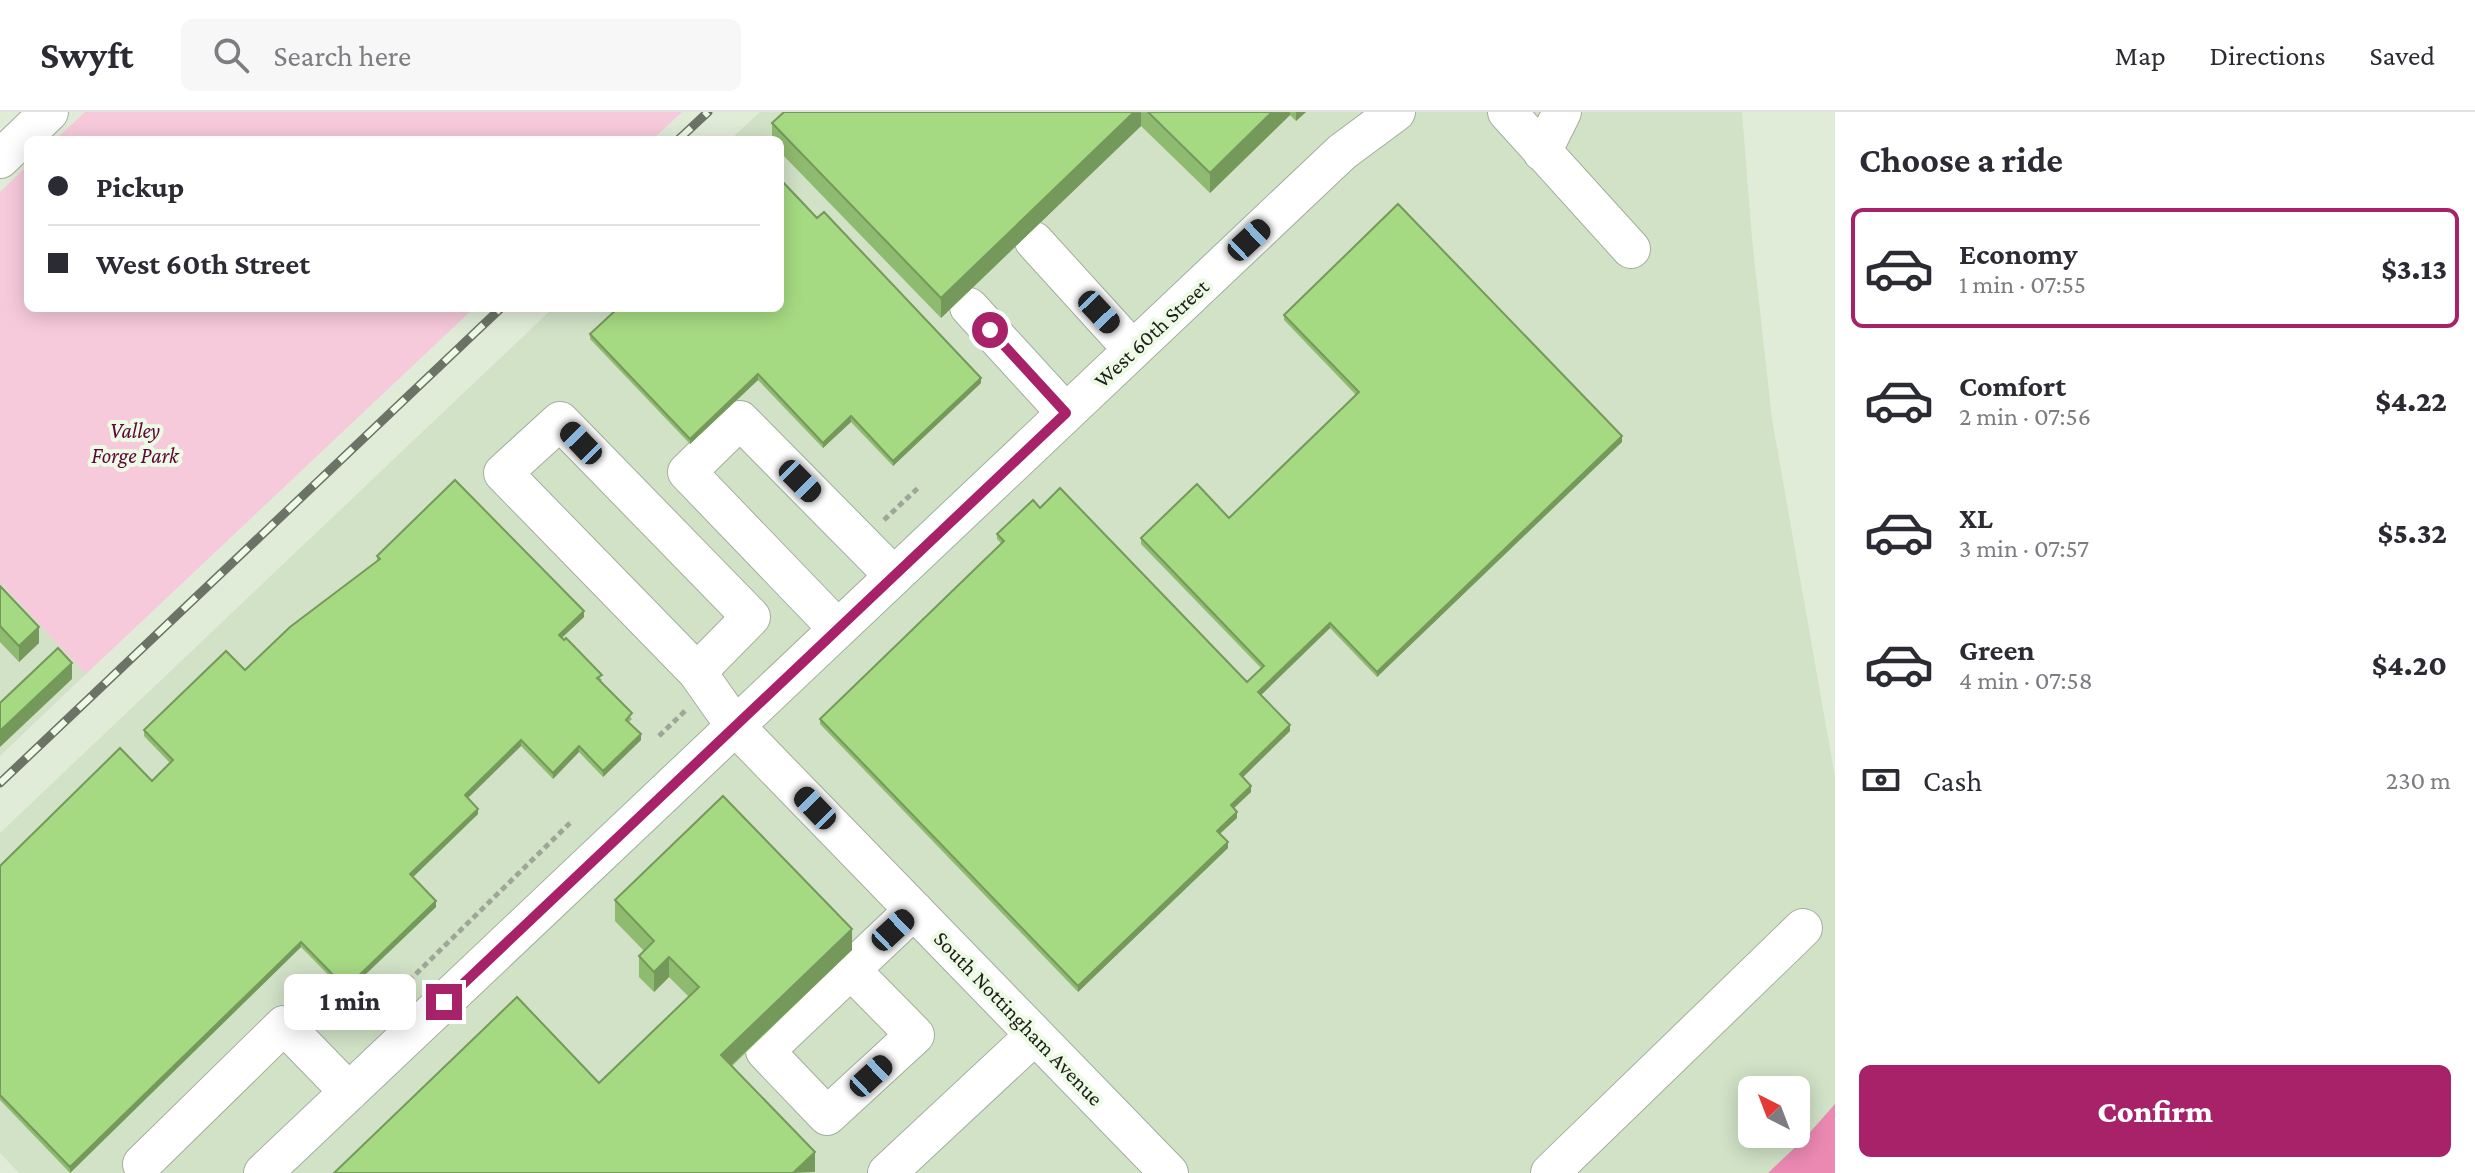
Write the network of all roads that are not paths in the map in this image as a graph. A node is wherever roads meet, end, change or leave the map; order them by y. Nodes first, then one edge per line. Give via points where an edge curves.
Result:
1 (49, 112) edge
2 (1349, 112) edge
3 (1396, 112) edge
4 (1507, 112) edge
5 (1562, 112) edge
6 (1342, 152) junction
7 (1542, 152) junction
8 (0, 159) edge
9 (1034, 241) dead end
10 (1631, 249) dead end
11 (969, 307) dead end
12 (1133, 350) junction
13 (1066, 413) junction
14 (894, 576) junction
15 (838, 629) junction
16 (697, 672) junction
17 (735, 726) junction
18 (914, 910) junction
19 (1803, 928) dead end
20 (851, 970) dead end
21 (1035, 1035) junction
22 (349, 1092) junction
23 (142, 1164) dead end
24 (263, 1173) edge
25 (887, 1173) edge
26 (1169, 1173) edge
27 (1550, 1173) edge

1 - 8 street
2 - 6 street
3 - 6 street, West 60th Street
4 - 7 street
5 - 7 street
6 - 12 street, West 60th Street
7 - 10 street
9 - 12 street
11 - 13 street
12 - 13 street, West 60th Street
13 - 14 street, West 60th Street
14 - 15 street, West 60th Street
14 - 15 street via 740,420 687,472
15 - 17 street, West 60th Street
16 - 16 street, South Nottingham Avenue via 503,473 560,421 751,617
16 - 17 street, South Nottingham Avenue
17 - 18 street, South Nottingham Avenue
17 - 22 street, West 60th Street
18 - 20 street
18 - 21 street, South Nottingham Avenue
19 - 27 street
21 - 25 street
21 - 26 street, South Nottingham Avenue
22 - 23 street via 284,1025
22 - 24 street, West 60th Street

